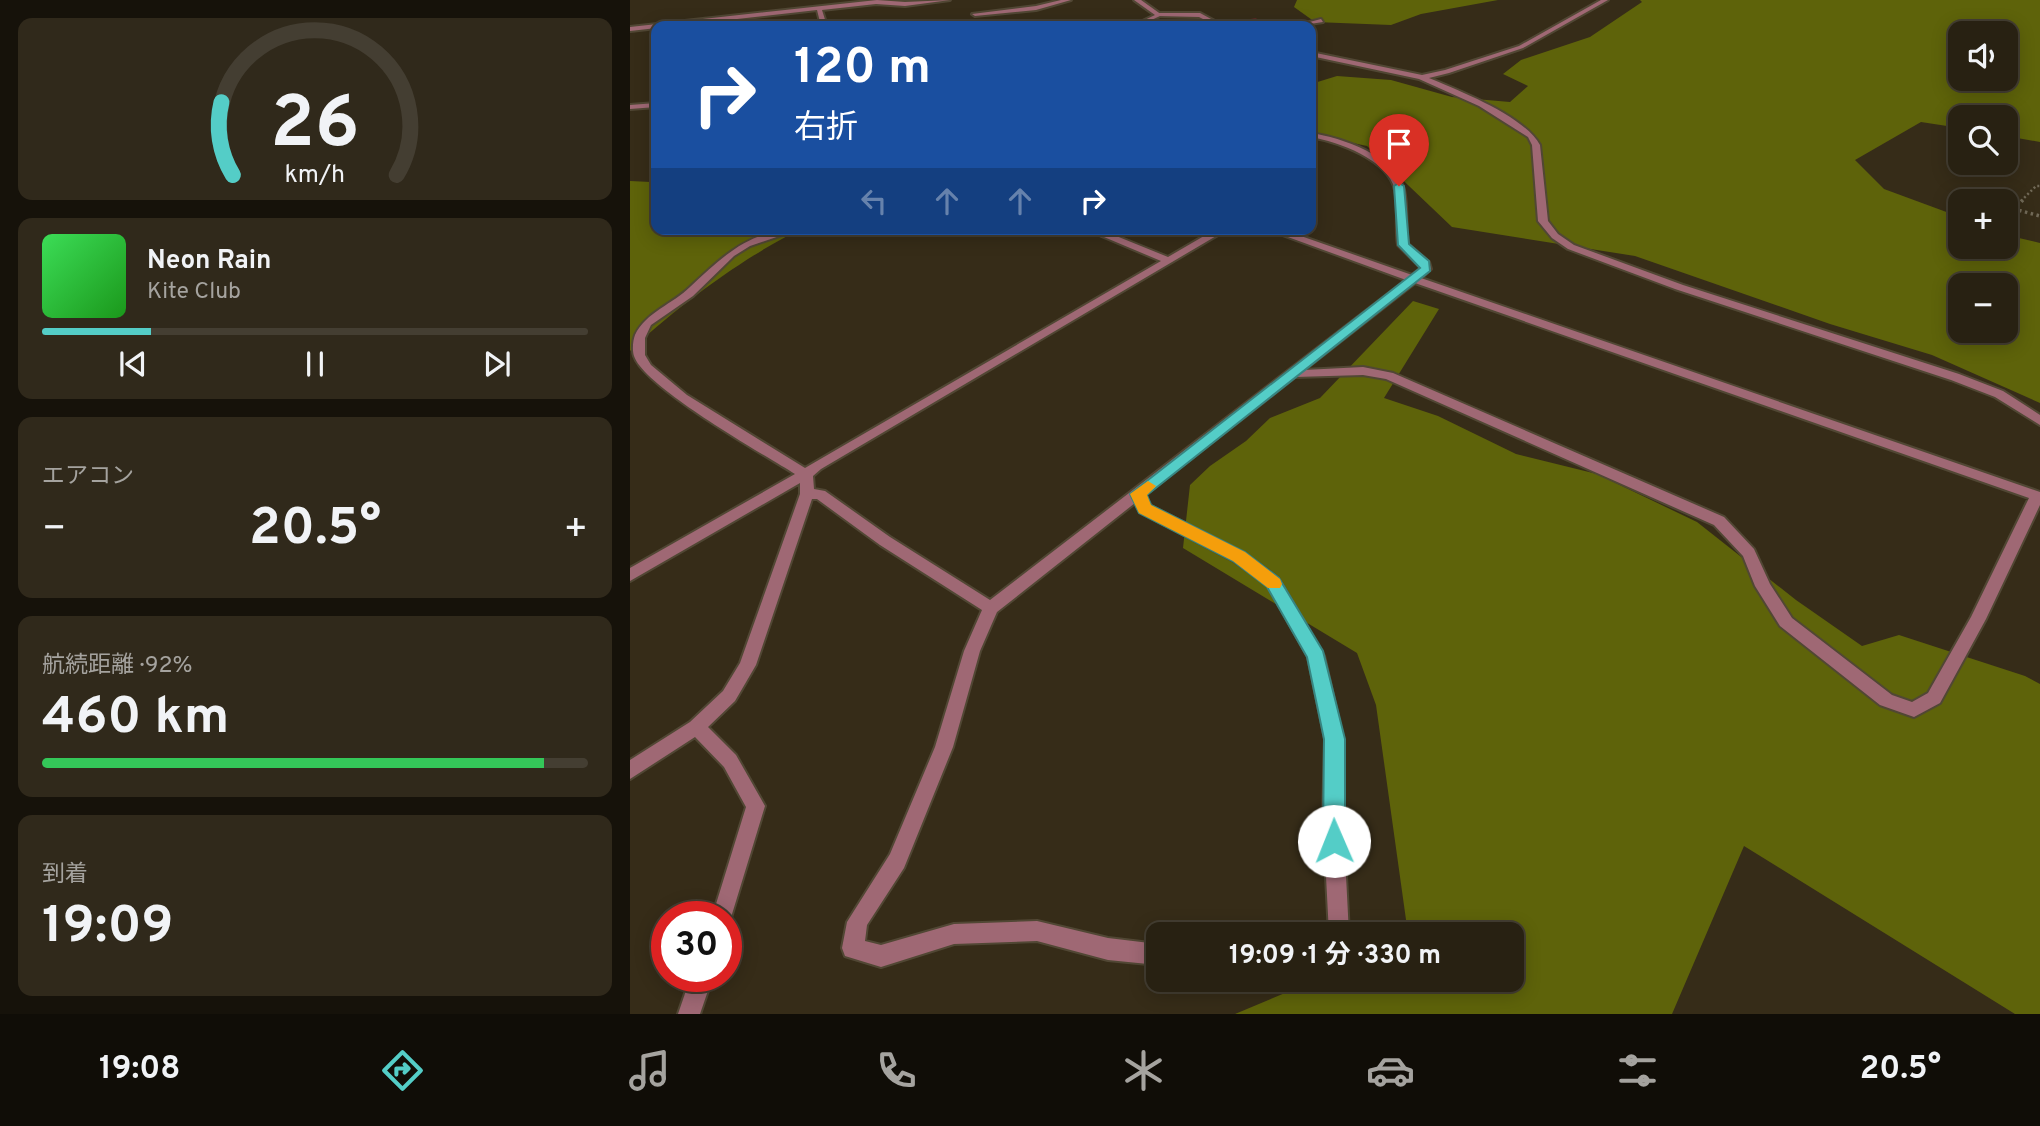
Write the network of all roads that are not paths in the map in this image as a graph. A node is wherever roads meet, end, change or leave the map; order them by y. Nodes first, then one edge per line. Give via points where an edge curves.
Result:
1 (885, 0) edge
2 (947, 0) edge
3 (1068, 0) edge
4 (1137, 0) edge
5 (1605, 0) edge
6 (876, 2) junction
7 (1011, 6) dead end
8 (819, 8) junction
9 (1018, 10) junction
10 (975, 14) dead end
11 (1159, 15) junction
12 (702, 21) edge
13 (823, 21) edge
14 (1146, 21) edge
15 (1211, 21) edge
16 (1321, 21) dead end
17 (1316, 22) edge
18 (651, 27) edge
19 (630, 29) edge
20 (1316, 55) edge
21 (1421, 77) junction
22 (651, 105) edge
23 (630, 107) edge
24 (1316, 137) edge
25 (776, 235) edge
26 (1105, 235) edge
27 (1212, 235) edge
28 (1288, 235) edge
29 (1168, 260) junction
30 (1413, 280) junction
31 (635, 357) edge
32 (1295, 373) junction
33 (2040, 421) edge
34 (806, 475) junction
35 (807, 494) junction
36 (1138, 494) junction
37 (2039, 497) edge
38 (630, 575) edge
39 (991, 608) junction
40 (696, 727) junction
41 (630, 771) edge
42 (727, 901) edge
43 (1338, 922) edge
44 (1146, 954) edge
45 (697, 992) edge
46 (689, 1014) edge

1 - 6 street
2 - 6 street
3 - 9 street
4 - 11 street
5 - 21 street via 1521,47
6 - 8 street
7 - 9 street
8 - 12 street
8 - 13 street
9 - 10 street
11 - 14 street
11 - 15 street via 1200,15
16 - 17 street
18 - 19 street
20 - 21 street
21 - 33 street via 1482,104 1531,136 1536,145 1542,221 1571,247 1999,394
22 - 23 street
24 - 30 street via 1368,154 1399,186 1404,245 1426,269
25 - 31 street via 731,254 689,294 647,323
26 - 29 street
27 - 29 street
28 - 30 street
29 - 34 street
30 - 32 street
30 - 37 street
31 - 34 street via 683,398
32 - 36 street
32 - 37 street via 1363,371 1389,376 1718,521 1749,553 1786,622 1886,700 1914,710 1934,698
34 - 35 street
34 - 38 street
35 - 39 street via 820,494
35 - 40 street via 748,665 729,696
36 - 39 street
36 - 43 street via 1145,509 1239,557 1273,582 1316,656 1334,739
39 - 44 street via 972,650 944,747 897,861 857,922 853,948 881,956 954,933 1037,931
40 - 41 street
40 - 42 street via 730,761 756,806
45 - 46 street

